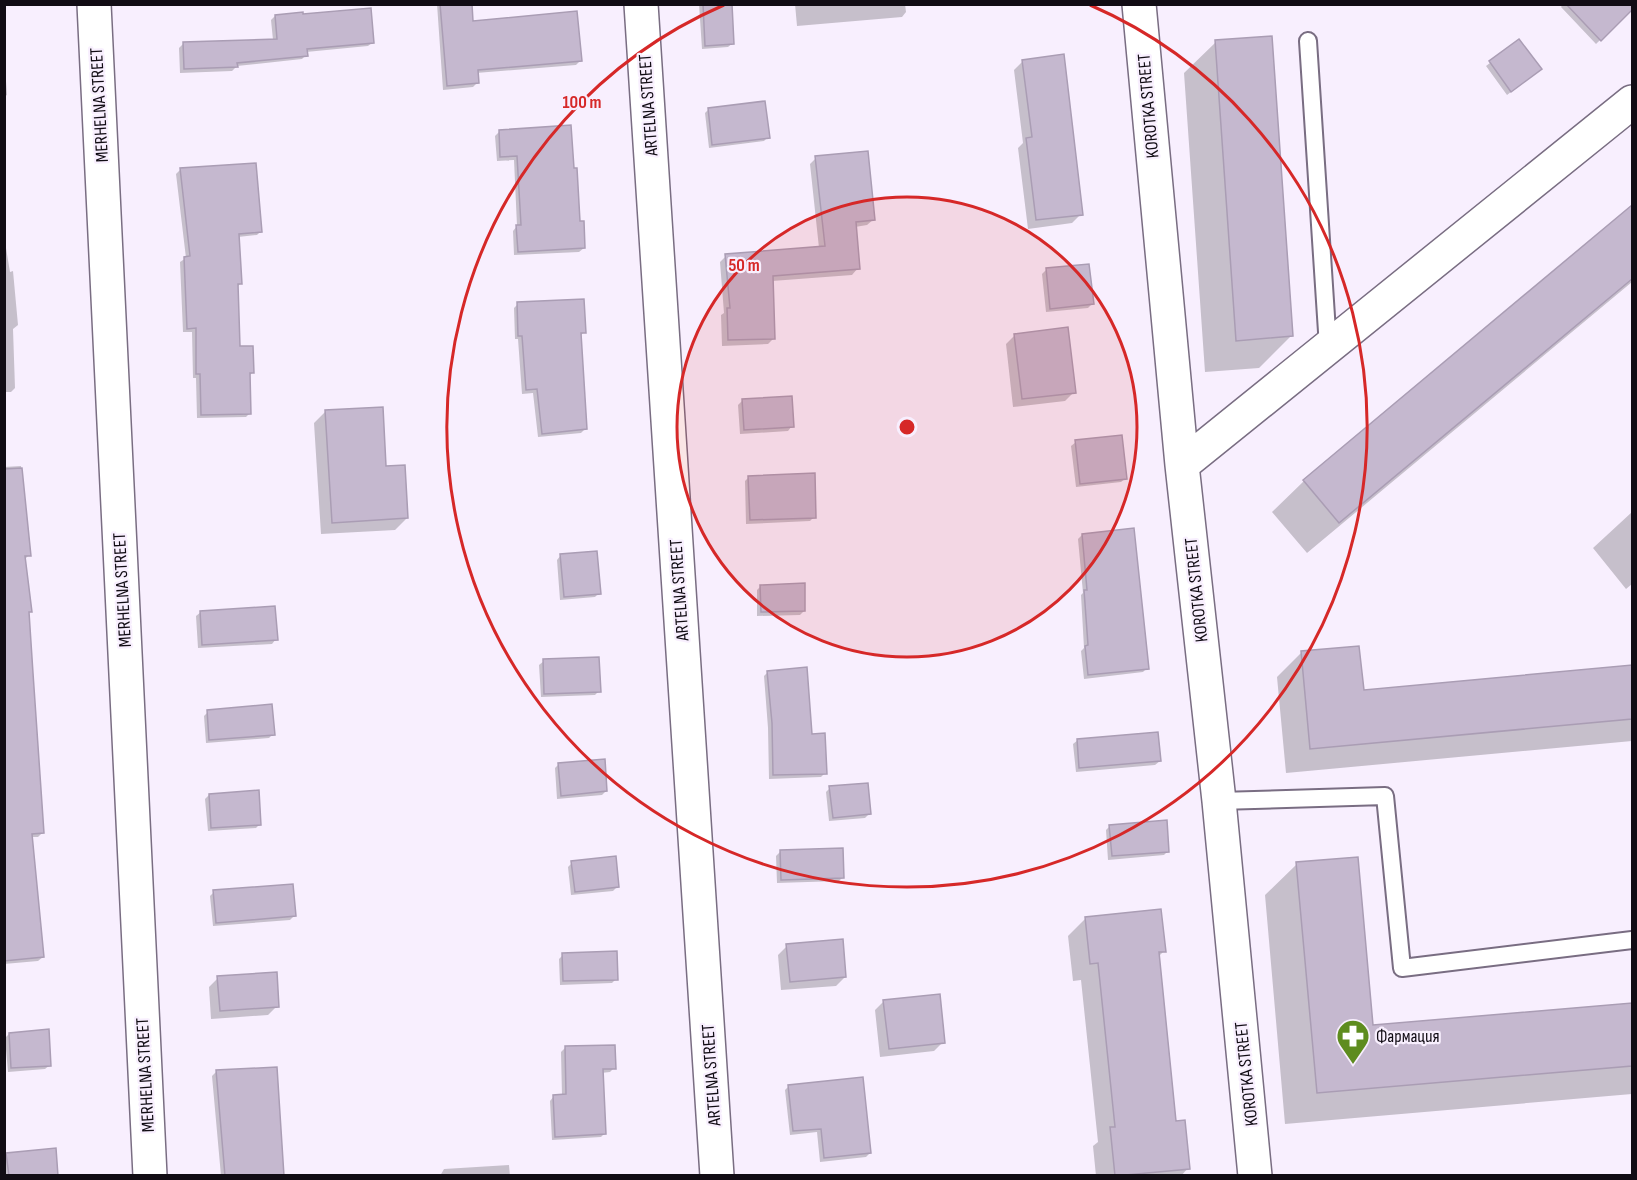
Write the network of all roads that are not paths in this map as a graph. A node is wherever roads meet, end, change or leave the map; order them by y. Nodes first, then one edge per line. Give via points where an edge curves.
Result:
1 (94, 4) edge
2 (641, 4) edge
3 (1139, 4) edge
4 (1308, 41) dead end
5 (1632, 102) edge
6 (1328, 347) junction
7 (1182, 465) junction
8 (1219, 801) junction
9 (1632, 940) edge
10 (150, 1176) edge
11 (717, 1176) edge
12 (1255, 1176) edge

1 - 10 street, MERHELNA STREET
2 - 11 street, ARTELNA STREET
3 - 7 street, KOROTKA STREET
4 - 6 lane
5 - 6 street
6 - 7 street
7 - 8 street, KOROTKA STREET
8 - 9 lane via 1385,796 1402,968
8 - 12 street, KOROTKA STREET

